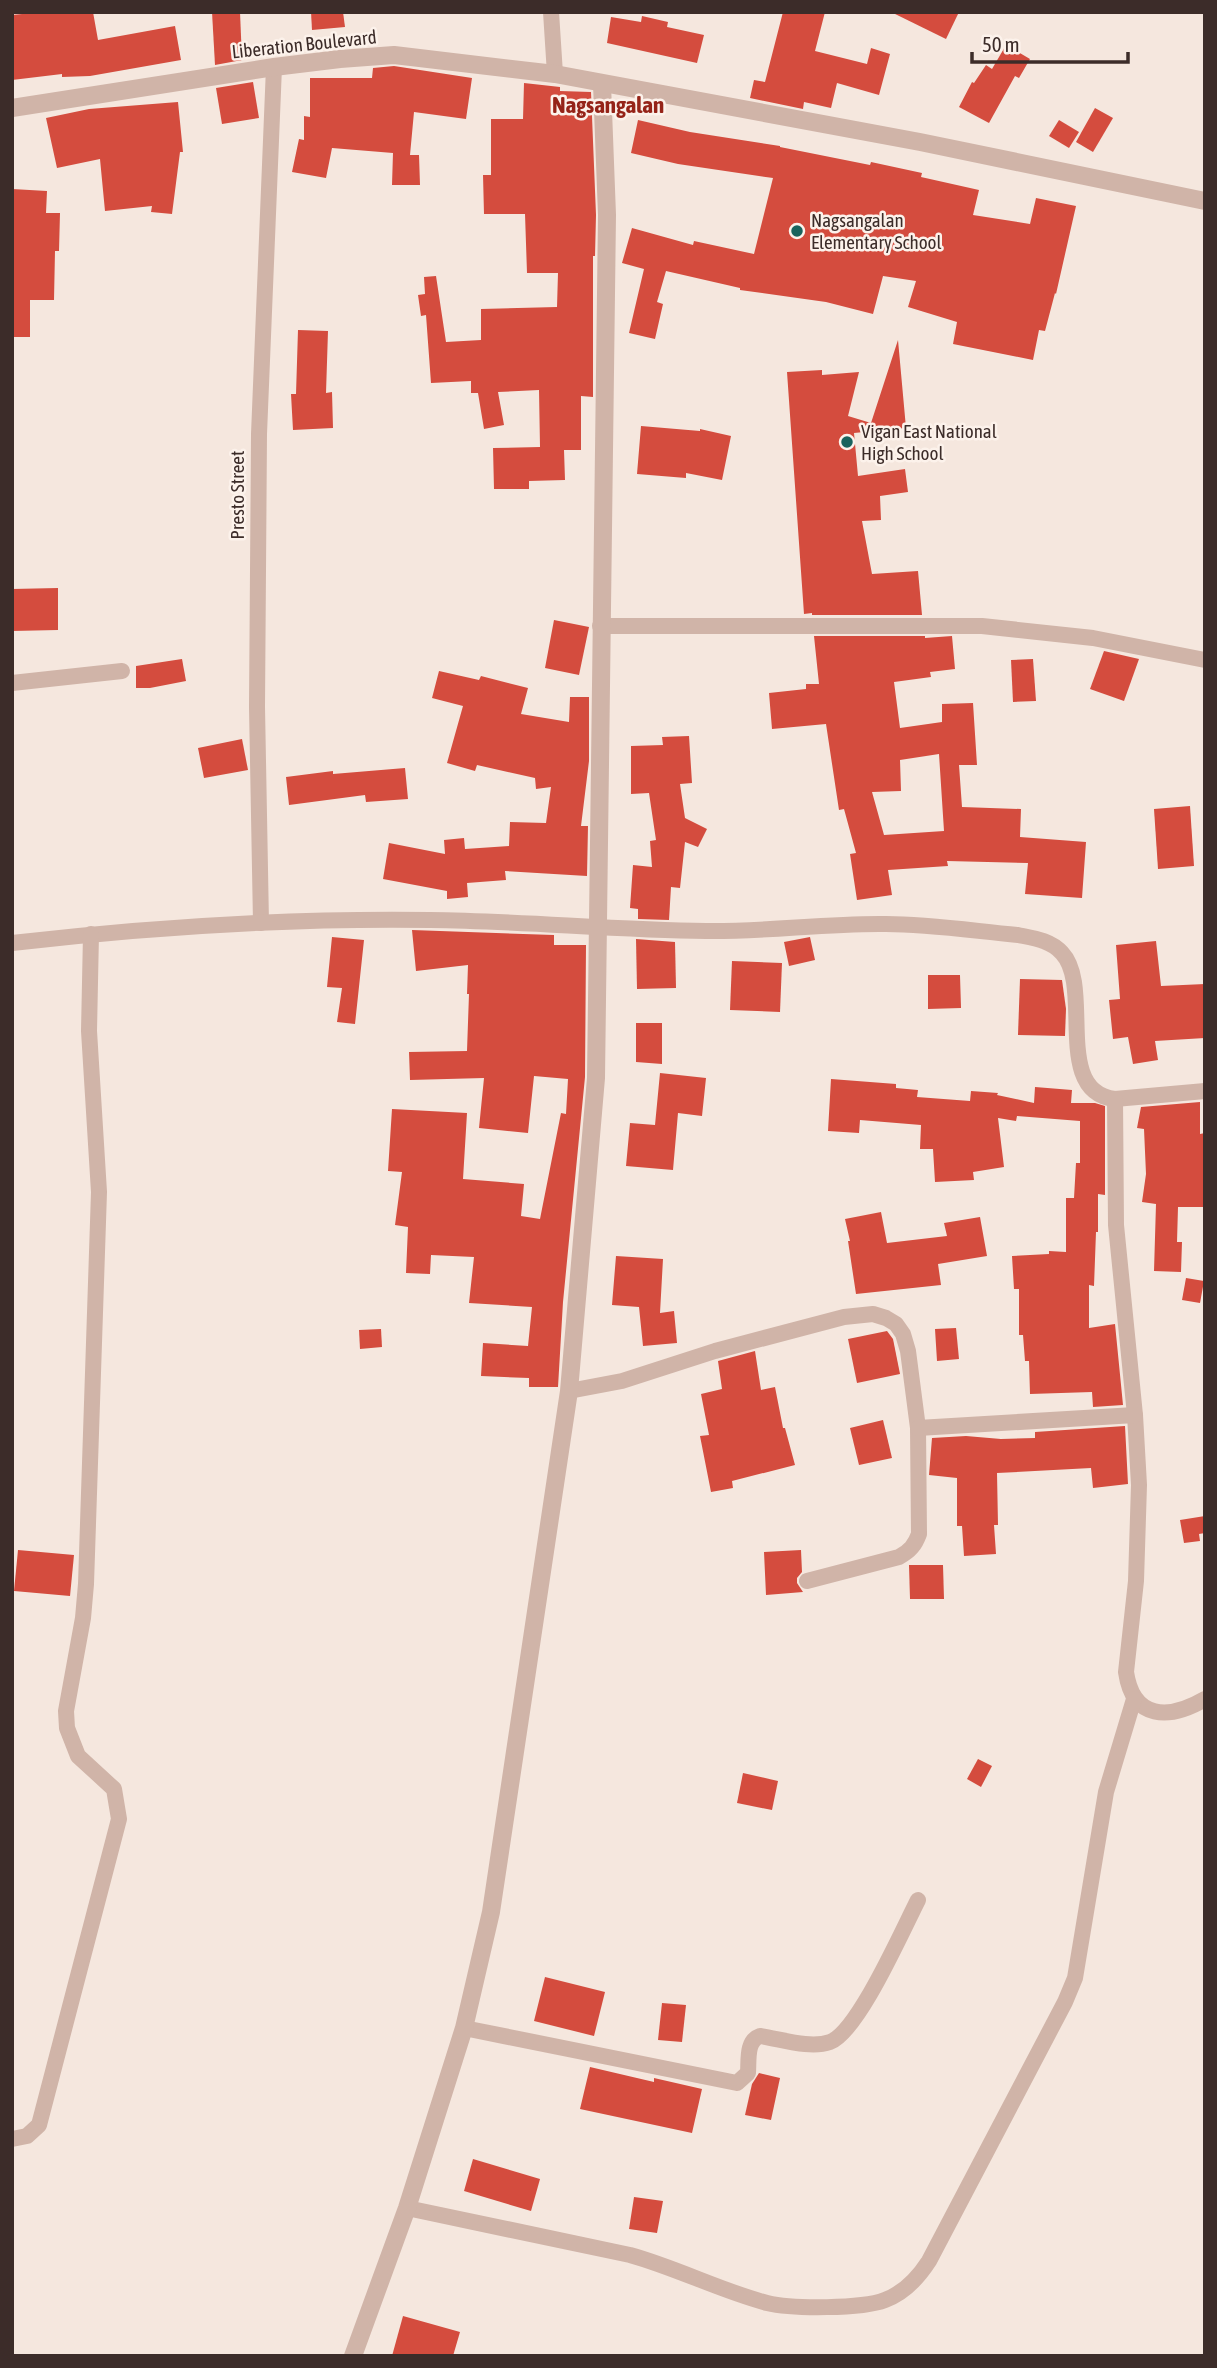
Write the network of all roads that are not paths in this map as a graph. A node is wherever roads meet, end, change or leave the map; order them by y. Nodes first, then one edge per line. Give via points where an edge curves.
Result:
1 (551, 12) edge
2 (274, 67) junction
3 (555, 74) junction
4 (602, 84) junction
5 (12, 108) edge
6 (1205, 201) edge
7 (600, 626) junction
8 (1205, 660) edge
9 (122, 671) dead end
10 (12, 683) edge
11 (261, 923) junction
12 (596, 929) junction
13 (91, 934) junction
14 (12, 943) edge
15 (1205, 1091) edge
16 (1115, 1099) junction
17 (569, 1391) junction
18 (1135, 1415) junction
19 (918, 1428) junction
20 (807, 1581) dead end
21 (1134, 1699) junction
22 (1205, 1699) edge
23 (918, 1900) dead end
24 (464, 2028) junction
25 (12, 2138) edge
26 (407, 2208) junction
27 (353, 2356) edge

1 - 3 street
2 - 3 street, Liberation Boulevard via 394,55
2 - 5 street, Liberation Boulevard
2 - 11 street, Presto Street via 259,434
3 - 4 street, Liberation Boulevard
4 - 6 street, Liberation Boulevard via 920,142
4 - 7 street via 607,215
7 - 8 street via 982,626 1093,638
7 - 12 street
9 - 10 street
11 - 12 street via 432,920
11 - 13 street
12 - 16 street via 709,932 886,924 1036,938 1069,962 1086,1082 1099,1095
12 - 17 street via 596,1078
13 - 14 street
13 - 25 street via 89,1031 99,1192 86,1584 66,1720 78,1756 114,1789 119,1819 39,2125 27,2136
15 - 16 street
16 - 18 street via 1116,1225
17 - 19 street via 622,1381 844,1317 873,1314 896,1324 903,1334
17 - 24 street via 491,1912
18 - 19 street
18 - 21 street via 1139,1485 1126,1672
19 - 20 street via 919,1534 915,1544 899,1557
21 - 22 street via 1160,1713 1175,1713
21 - 26 street via 1106,1792 1075,1978 929,2261 901,2292 868,2304 768,2304 630,2255
23 - 24 street via 862,2009 842,2034 812,2044 755,2038 750,2043 748,2073 737,2083
24 - 26 street
26 - 27 street

